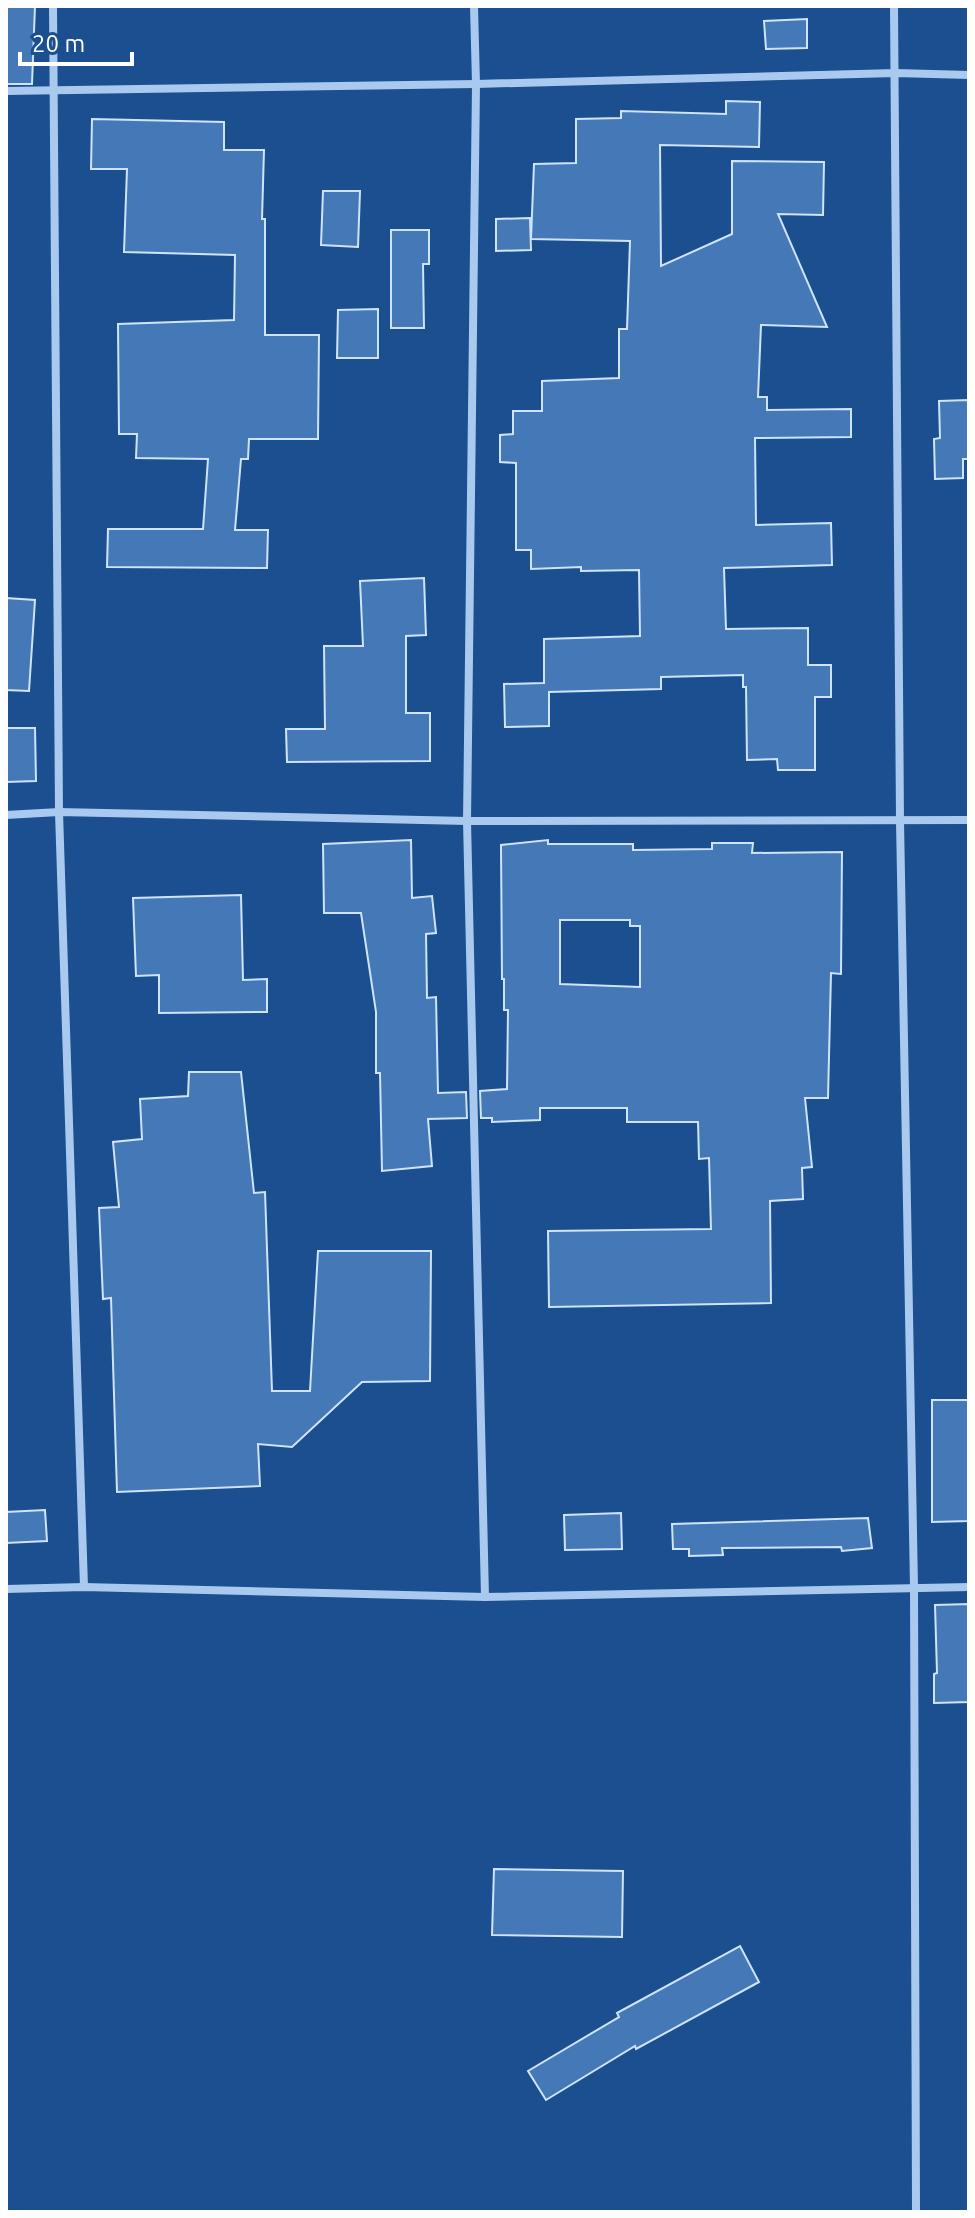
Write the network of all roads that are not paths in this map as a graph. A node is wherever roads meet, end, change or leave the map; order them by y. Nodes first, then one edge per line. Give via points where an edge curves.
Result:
1 (53, 6) edge
2 (474, 6) edge
3 (894, 6) edge
4 (896, 73) junction
5 (969, 75) edge
6 (476, 84) junction
7 (6, 91) edge
8 (52, 91) junction
9 (59, 812) junction
10 (6, 815) edge
11 (969, 820) edge
12 (467, 821) junction
13 (900, 821) junction
14 (84, 1587) junction
15 (914, 1587) junction
16 (969, 1587) edge
17 (6, 1589) edge
18 (485, 1597) junction
19 (916, 2212) edge

1 - 8 street
2 - 6 street
3 - 4 street
4 - 5 street
4 - 6 street
4 - 13 street
6 - 8 street
6 - 12 street
7 - 8 street
8 - 9 street
9 - 10 street
9 - 12 street
9 - 14 street
11 - 13 street
12 - 13 street
12 - 18 street
13 - 15 street
14 - 17 street
14 - 18 street
15 - 16 street
15 - 18 street
15 - 19 street

